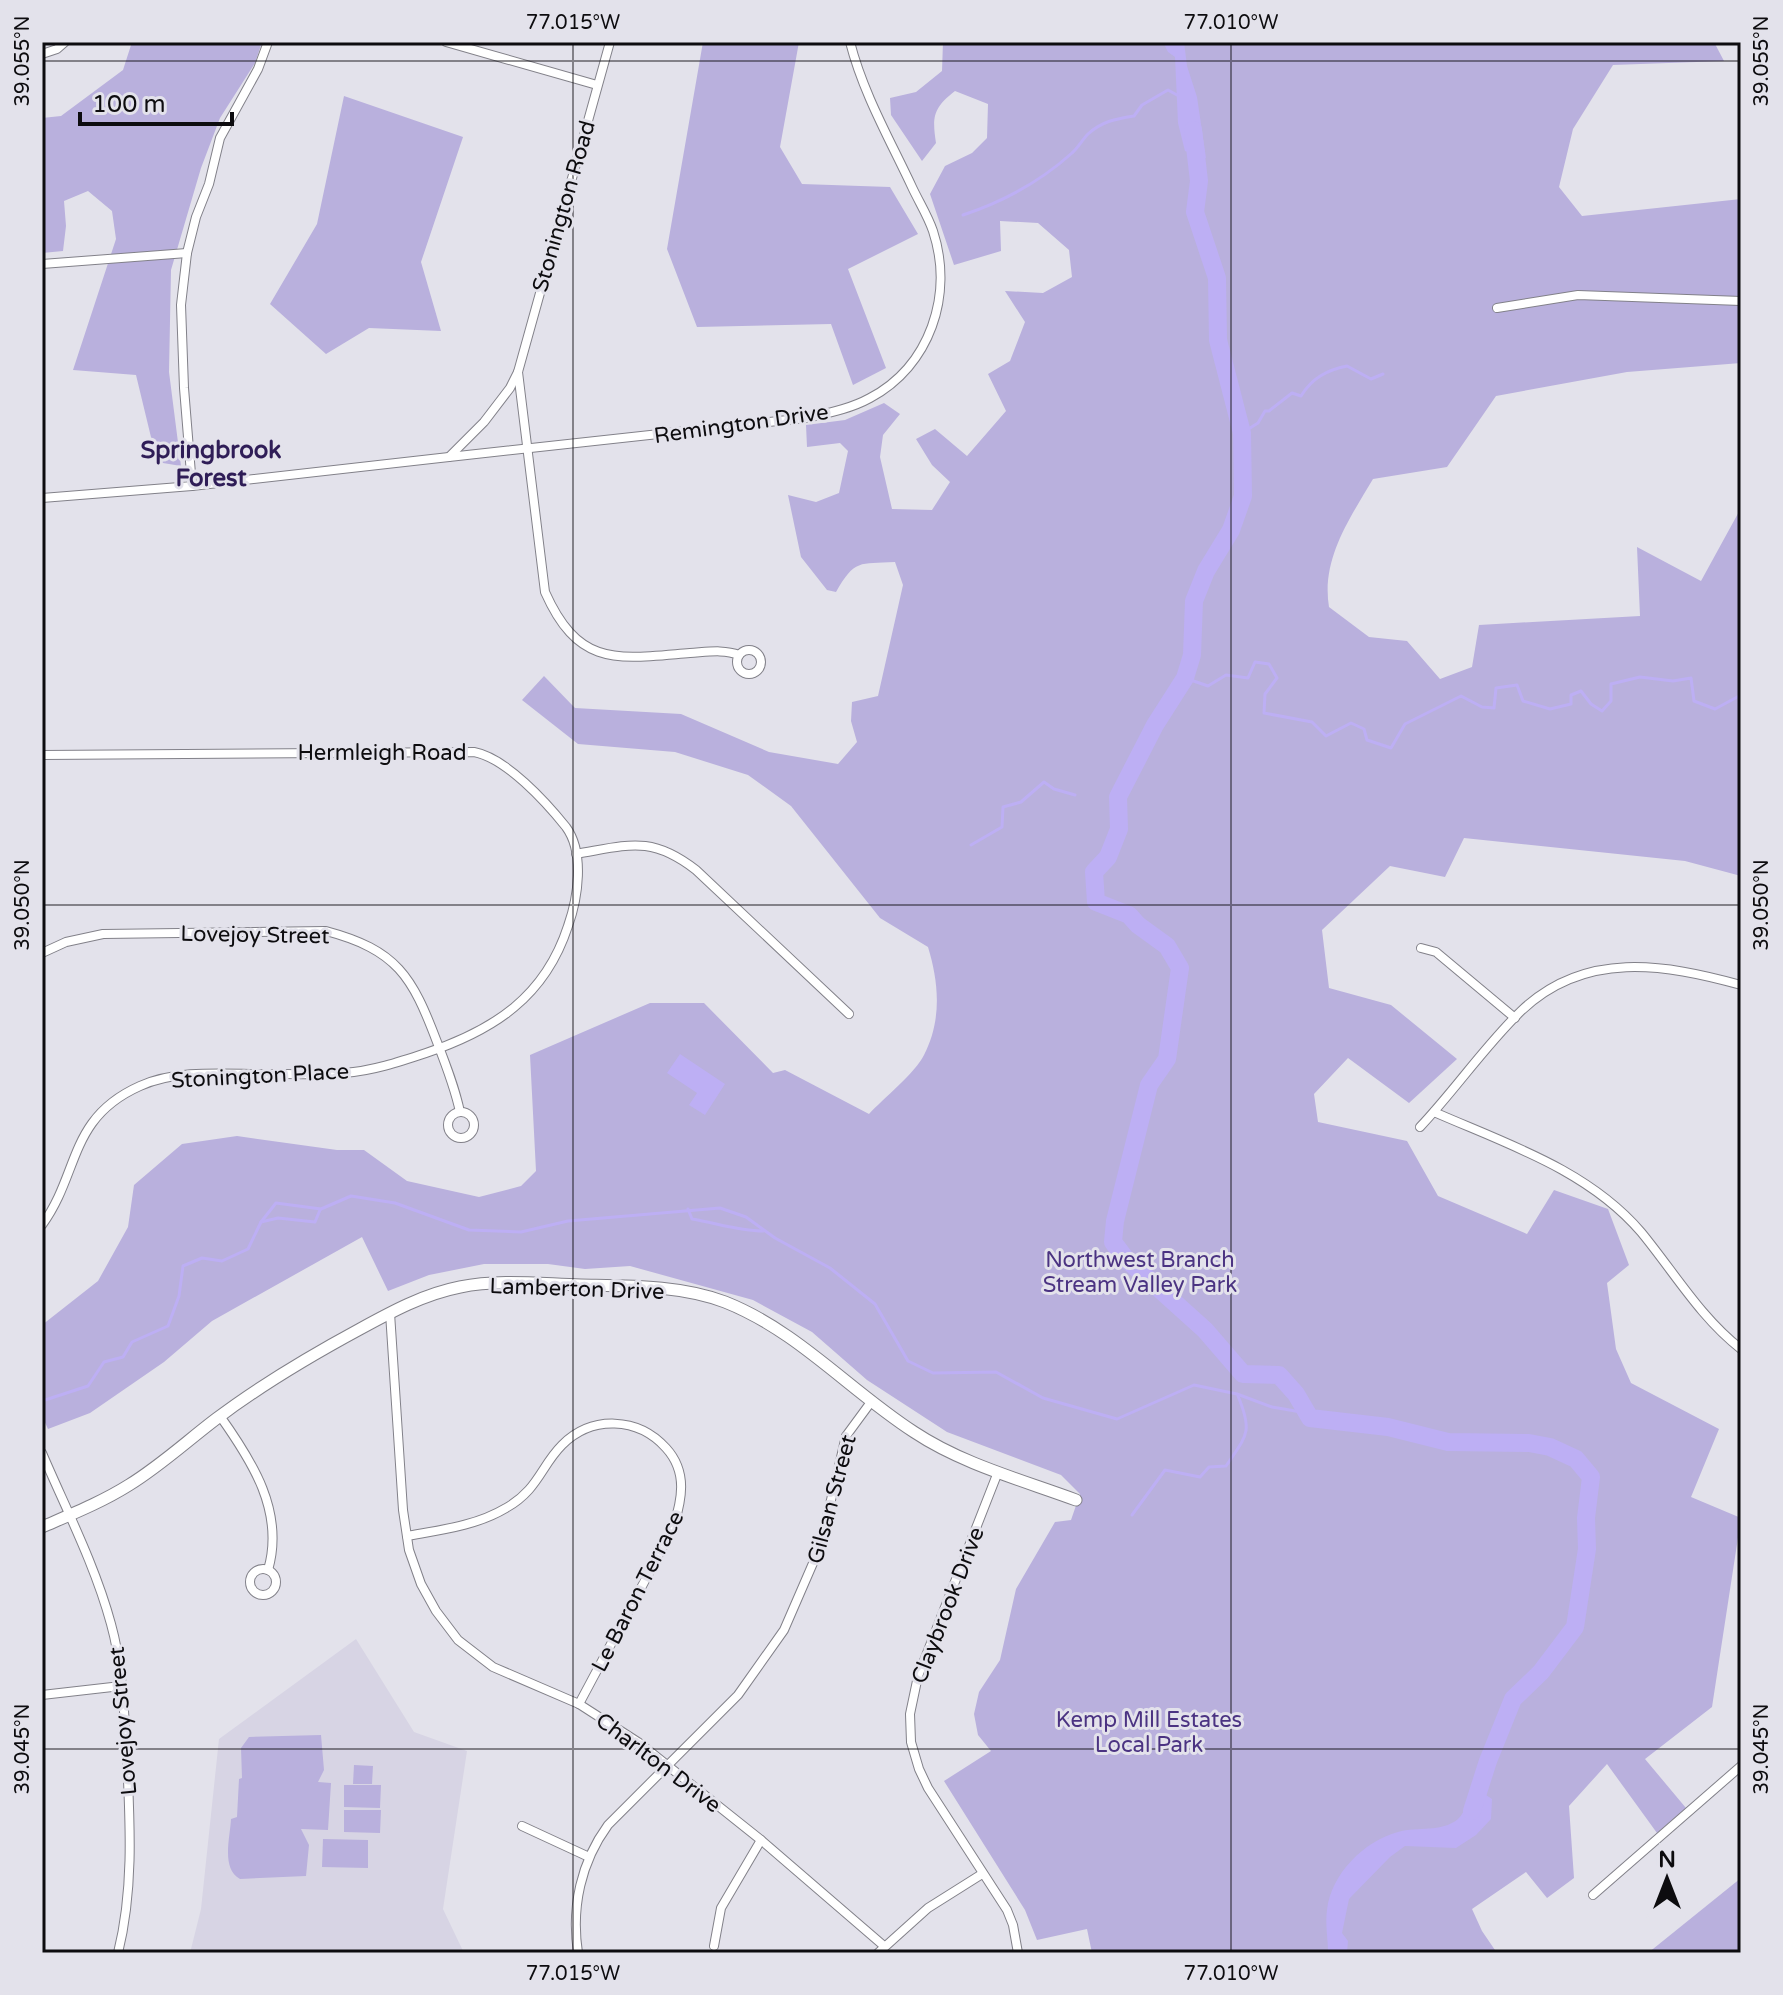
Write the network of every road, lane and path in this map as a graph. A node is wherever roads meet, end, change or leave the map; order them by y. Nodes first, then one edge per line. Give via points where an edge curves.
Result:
1 (65, 42) edge
2 (268, 42) edge
3 (446, 42) edge
4 (610, 42) edge
5 (850, 42) edge
6 (42, 54) edge
7 (597, 85) junction
8 (187, 253) junction
9 (42, 264) edge
10 (1741, 301) edge
11 (1497, 308) dead end
12 (518, 372) junction
13 (526, 449) junction
14 (449, 457) junction
15 (192, 486) junction
16 (42, 498) edge
17 (739, 655) dead end
18 (42, 755) edge
19 (576, 854) junction
20 (1421, 948) dead end
21 (42, 953) edge
22 (1741, 985) edge
23 (849, 1014) dead end
24 (1515, 1018) junction
25 (440, 1049) junction
26 (460, 1112) dead end
27 (1434, 1112) junction
28 (1420, 1127) dead end
29 (42, 1225) edge
30 (390, 1313) junction
31 (1741, 1349) edge
32 (871, 1402) junction
33 (220, 1416) junction
34 (42, 1453) edge
35 (998, 1472) junction
36 (1076, 1500) dead end
37 (69, 1516) junction
38 (42, 1527) edge
39 (407, 1536) junction
40 (268, 1570) dead end
41 (121, 1686) junction
42 (42, 1695) edge
43 (579, 1704) junction
44 (669, 1765) junction
45 (1741, 1766) edge
46 (522, 1826) dead end
47 (761, 1840) junction
48 (589, 1857) junction
49 (982, 1874) junction
50 (1593, 1895) dead end
51 (714, 1946) dead end
52 (881, 1949) edge
53 (118, 1953) edge
54 (578, 1953) edge
55 (1018, 1953) edge

1 - 6 street
2 - 8 street via 220,138
3 - 7 street
4 - 7 street, Stonington Road
5 - 13 street, Remington Drive via 933,230 940,258 937,314 915,360 872,397 806,418
7 - 12 street, Stonington Road
8 - 9 street
8 - 15 street via 181,305
10 - 11 street via 1578,295
12 - 13 street, Stonington Road
12 - 14 street, Stonington Road via 484,422
13 - 14 street, Remington Drive
13 - 17 street, Stonington Road via 545,592 557,620 573,638 613,656 719,651
14 - 15 street
15 - 16 street
18 - 19 street, Hermleigh Road via 482,753 507,766 563,824
19 - 23 street via 630,845 675,853
19 - 25 street, Stonington Place via 571,917 547,972 502,1018
20 - 24 street via 1436,952
21 - 25 street, Lovejoy Street via 103,934 326,931 353,938 401,969 425,1009
22 - 24 street via 1643,965 1606,969 1550,990
24 - 27 street
25 - 26 street, Lovejoy Street
25 - 29 street, Stonington Place via 344,1073 187,1075 141,1085 117,1099 80,1139
27 - 28 street
27 - 31 street via 1550,1162 1615,1206 1689,1297
30 - 32 street, Lamberton Drive via 428,1296 487,1283 632,1286 696,1294 725,1302 786,1334
30 - 33 street, Lamberton Drive via 307,1357
30 - 39 street, Charlton Drive
32 - 35 street, Lamberton Drive via 917,1434
32 - 44 street, Gilsan Street via 846,1436 820,1547 784,1630 738,1695
33 - 37 street, Lamberton Drive via 131,1484
33 - 40 street via 265,1491 273,1537
34 - 37 street, Lovejoy Street
35 - 36 street, Lamberton Drive
35 - 49 street, Claybrook Drive via 918,1676 910,1714 919,1769
37 - 38 street, Lamberton Drive
37 - 41 street, Lovejoy Street via 110,1621
39 - 43 street, Charlton Drive via 421,1584 458,1640 502,1672
39 - 43 street, Le Baron Terrace via 470,1524 504,1510 537,1482 562,1445 588,1427 621,1423 663,1445 679,1473 682,1501 673,1528
41 - 42 street
41 - 53 street, Lovejoy Street via 129,1881
43 - 44 street, Charlton Drive
44 - 47 street, Charlton Drive
44 - 48 street, Gilsan Street via 608,1825
45 - 50 street
46 - 48 street
47 - 51 street via 721,1908
47 - 52 street, Charlton Drive
48 - 54 street, Gilsan Street via 575,1908
49 - 52 street via 928,1908
49 - 55 street, Claybrook Drive via 1007,1910

